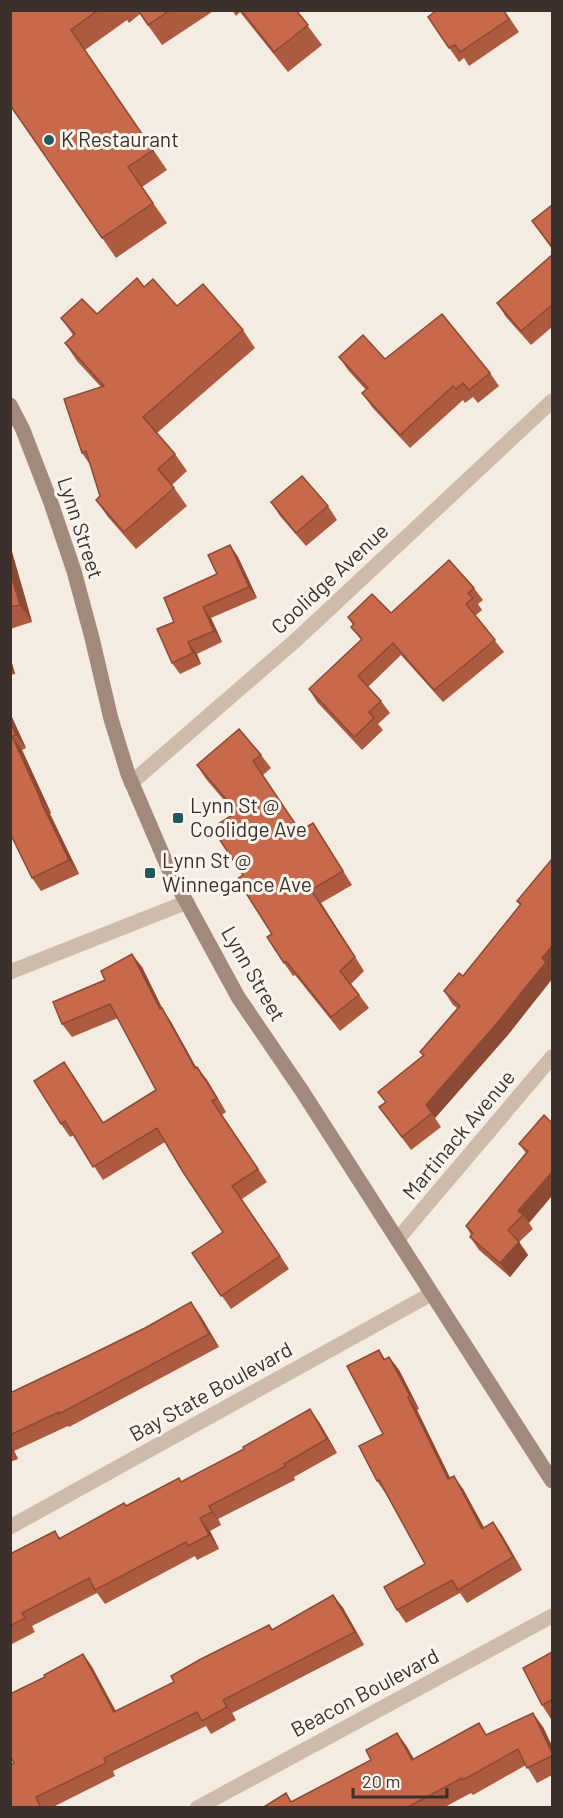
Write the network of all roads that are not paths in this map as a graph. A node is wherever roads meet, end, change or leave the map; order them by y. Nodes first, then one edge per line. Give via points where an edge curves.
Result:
1 (552, 401) edge
2 (10, 405) edge
3 (131, 783) junction
4 (188, 902) junction
5 (10, 972) edge
6 (552, 1057) edge
7 (397, 1240) junction
8 (431, 1294) junction
9 (552, 1481) edge
10 (10, 1527) edge
11 (552, 1616) edge
12 (197, 1808) edge

1 - 3 street, Coolidge Avenue via 296,640
2 - 3 main road, Lynn Street via 46,488 70,560
3 - 4 main road, Lynn Street via 170,872
4 - 5 street
4 - 7 main road, Lynn Street via 238,997
6 - 7 street, Martinack Avenue
7 - 8 main road, Lynn Street
8 - 9 main road, Lynn Street
8 - 10 street, Bay State Boulevard
11 - 12 street, Beacon Boulevard

